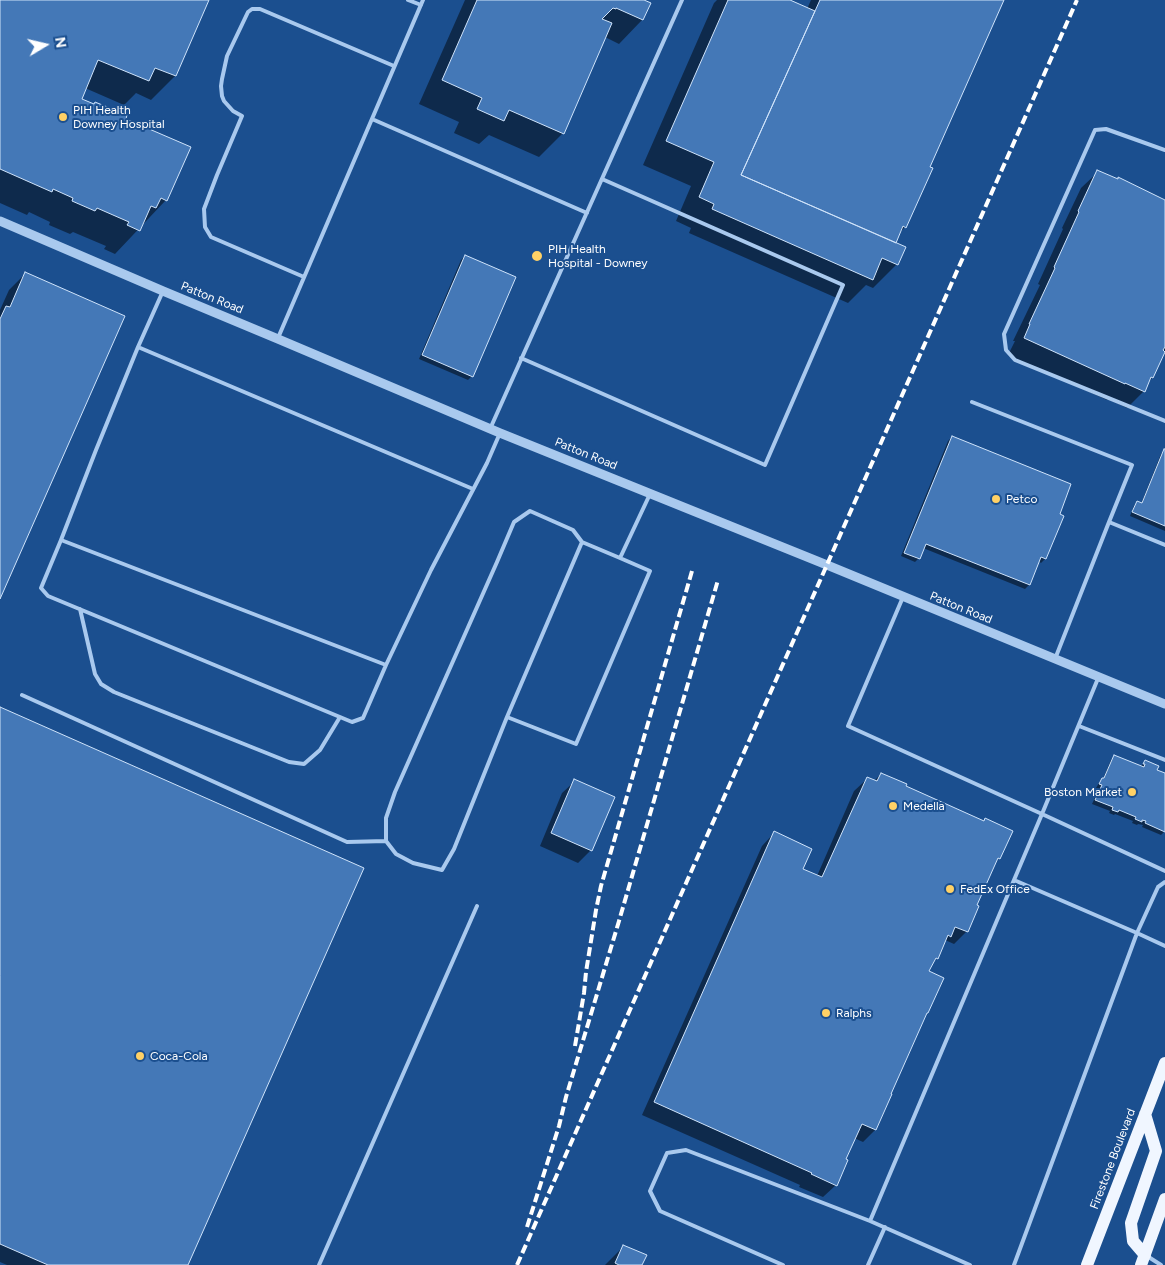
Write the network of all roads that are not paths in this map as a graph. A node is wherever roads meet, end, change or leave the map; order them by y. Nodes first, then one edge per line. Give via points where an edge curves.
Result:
1 (408, 0) edge
2 (423, 0) edge
3 (682, 0) edge
4 (420, 5) junction
5 (394, 66) junction
6 (372, 119) junction
7 (1165, 150) edge
8 (602, 179) junction
9 (587, 212) junction
10 (0, 221) edge
11 (304, 277) junction
12 (163, 291) junction
13 (278, 339) junction
14 (138, 347) junction
15 (521, 358) junction
16 (972, 402) dead end
17 (1165, 420) edge
18 (490, 429) junction
19 (500, 434) junction
20 (473, 490) junction
21 (650, 494) junction
22 (1109, 522) junction
23 (61, 540) junction
24 (582, 542) junction
25 (1165, 544) edge
26 (620, 558) junction
27 (903, 598) junction
28 (80, 610) junction
29 (1054, 660) junction
30 (386, 665) junction
31 (1099, 676) junction
32 (22, 695) dead end
33 (1165, 704) edge
34 (506, 717) junction
35 (340, 718) junction
36 (1079, 726) junction
37 (1165, 760) edge
38 (1042, 814) junction
39 (386, 841) junction
40 (1165, 871) edge
41 (1014, 880) junction
42 (1165, 882) edge
43 (477, 906) dead end
44 (1138, 933) junction
45 (1165, 946) edge
46 (1165, 1063) edge
47 (1145, 1114) junction
48 (1165, 1199) edge
49 (870, 1221) junction
50 (885, 1227) junction
51 (1143, 1260) edge
52 (319, 1265) edge
53 (783, 1265) edge
54 (868, 1265) edge
55 (970, 1265) edge
56 (1014, 1265) edge
57 (1087, 1265) edge
58 (1161, 1265) edge

1 - 4 lane
2 - 4 lane
3 - 8 lane
4 - 5 lane
5 - 6 lane
5 - 11 lane via 260,9 248,12 227,56 222,96 233,112 242,116 204,210 205,227 211,237
6 - 9 lane
6 - 11 lane
7 - 17 lane via 1106,129 1095,130 1004,334 1006,350 1015,360
8 - 9 lane
8 - 15 lane via 843,285 765,465
9 - 15 lane
10 - 12 street, Patton Road
11 - 13 lane
12 - 13 street, Patton Road
12 - 14 lane
13 - 18 street, Patton Road
14 - 20 lane
14 - 23 lane
15 - 18 lane
16 - 22 lane via 1132,464
18 - 19 street, Patton Road
19 - 20 lane
19 - 21 street, Patton Road
20 - 30 lane
21 - 26 lane
21 - 27 street, Patton Road
22 - 25 lane
22 - 29 lane
23 - 28 lane via 41,588 48,596
23 - 30 lane
24 - 26 lane
24 - 34 lane
24 - 39 lane via 572,530 530,512 514,522 395,792 386,818
26 - 34 lane via 650,570 576,744
27 - 29 street, Patton Road
27 - 38 lane via 848,726
28 - 35 lane
28 - 35 lane via 95,674 101,684 114,692 289,762 304,764 320,750
29 - 31 street, Patton Road
30 - 35 lane via 363,718 352,722
31 - 33 street, Patton Road
31 - 36 lane
32 - 39 lane via 347,842
34 - 39 lane via 454,849 442,870 414,863 396,854
36 - 37 lane
36 - 38 lane
38 - 40 lane
38 - 41 lane
41 - 44 lane
41 - 49 lane
42 - 44 lane via 1158,887
43 - 52 lane
44 - 45 lane
44 - 56 lane
46 - 47 main road, Firestone Boulevard
47 - 51 main road via 1156,1151 1131,1223 1133,1241
47 - 57 main road, Firestone Boulevard
48 - 51 main road
49 - 50 lane
49 - 53 lane via 686,1150 667,1153 650,1191 660,1211
50 - 54 lane
50 - 55 lane
51 - 58 lane

